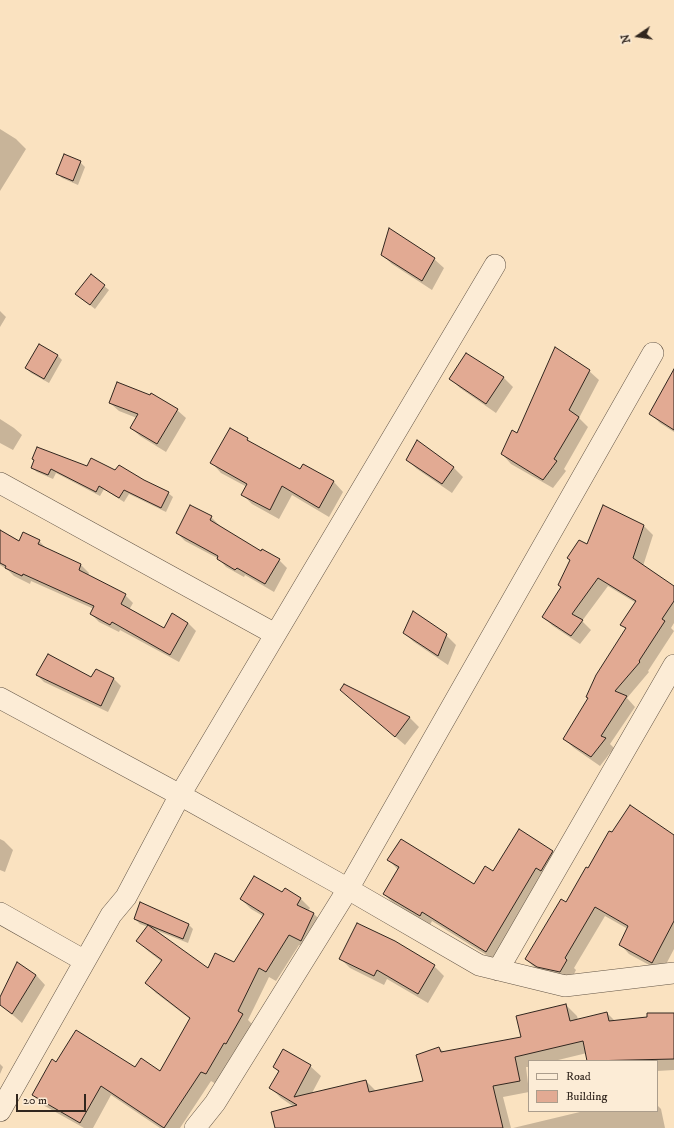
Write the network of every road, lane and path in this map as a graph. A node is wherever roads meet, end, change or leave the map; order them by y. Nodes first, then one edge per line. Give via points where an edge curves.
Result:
1 (495, 265) dead end
2 (653, 353) dead end
3 (0, 483) edge
4 (275, 634) junction
5 (674, 665) edge
6 (0, 698) edge
7 (180, 795) junction
8 (348, 889) junction
9 (0, 913) edge
10 (85, 960) junction
11 (498, 970) junction
12 (674, 973) edge
13 (0, 1111) edge
14 (195, 1128) edge

1 - 4 street
2 - 8 street
3 - 4 street
4 - 7 street
5 - 11 street
6 - 7 street
7 - 8 street
7 - 10 street via 126,897 111,916
8 - 11 street via 479,966
8 - 14 street via 214,1103
9 - 10 street
10 - 13 street
11 - 12 street via 565,986

